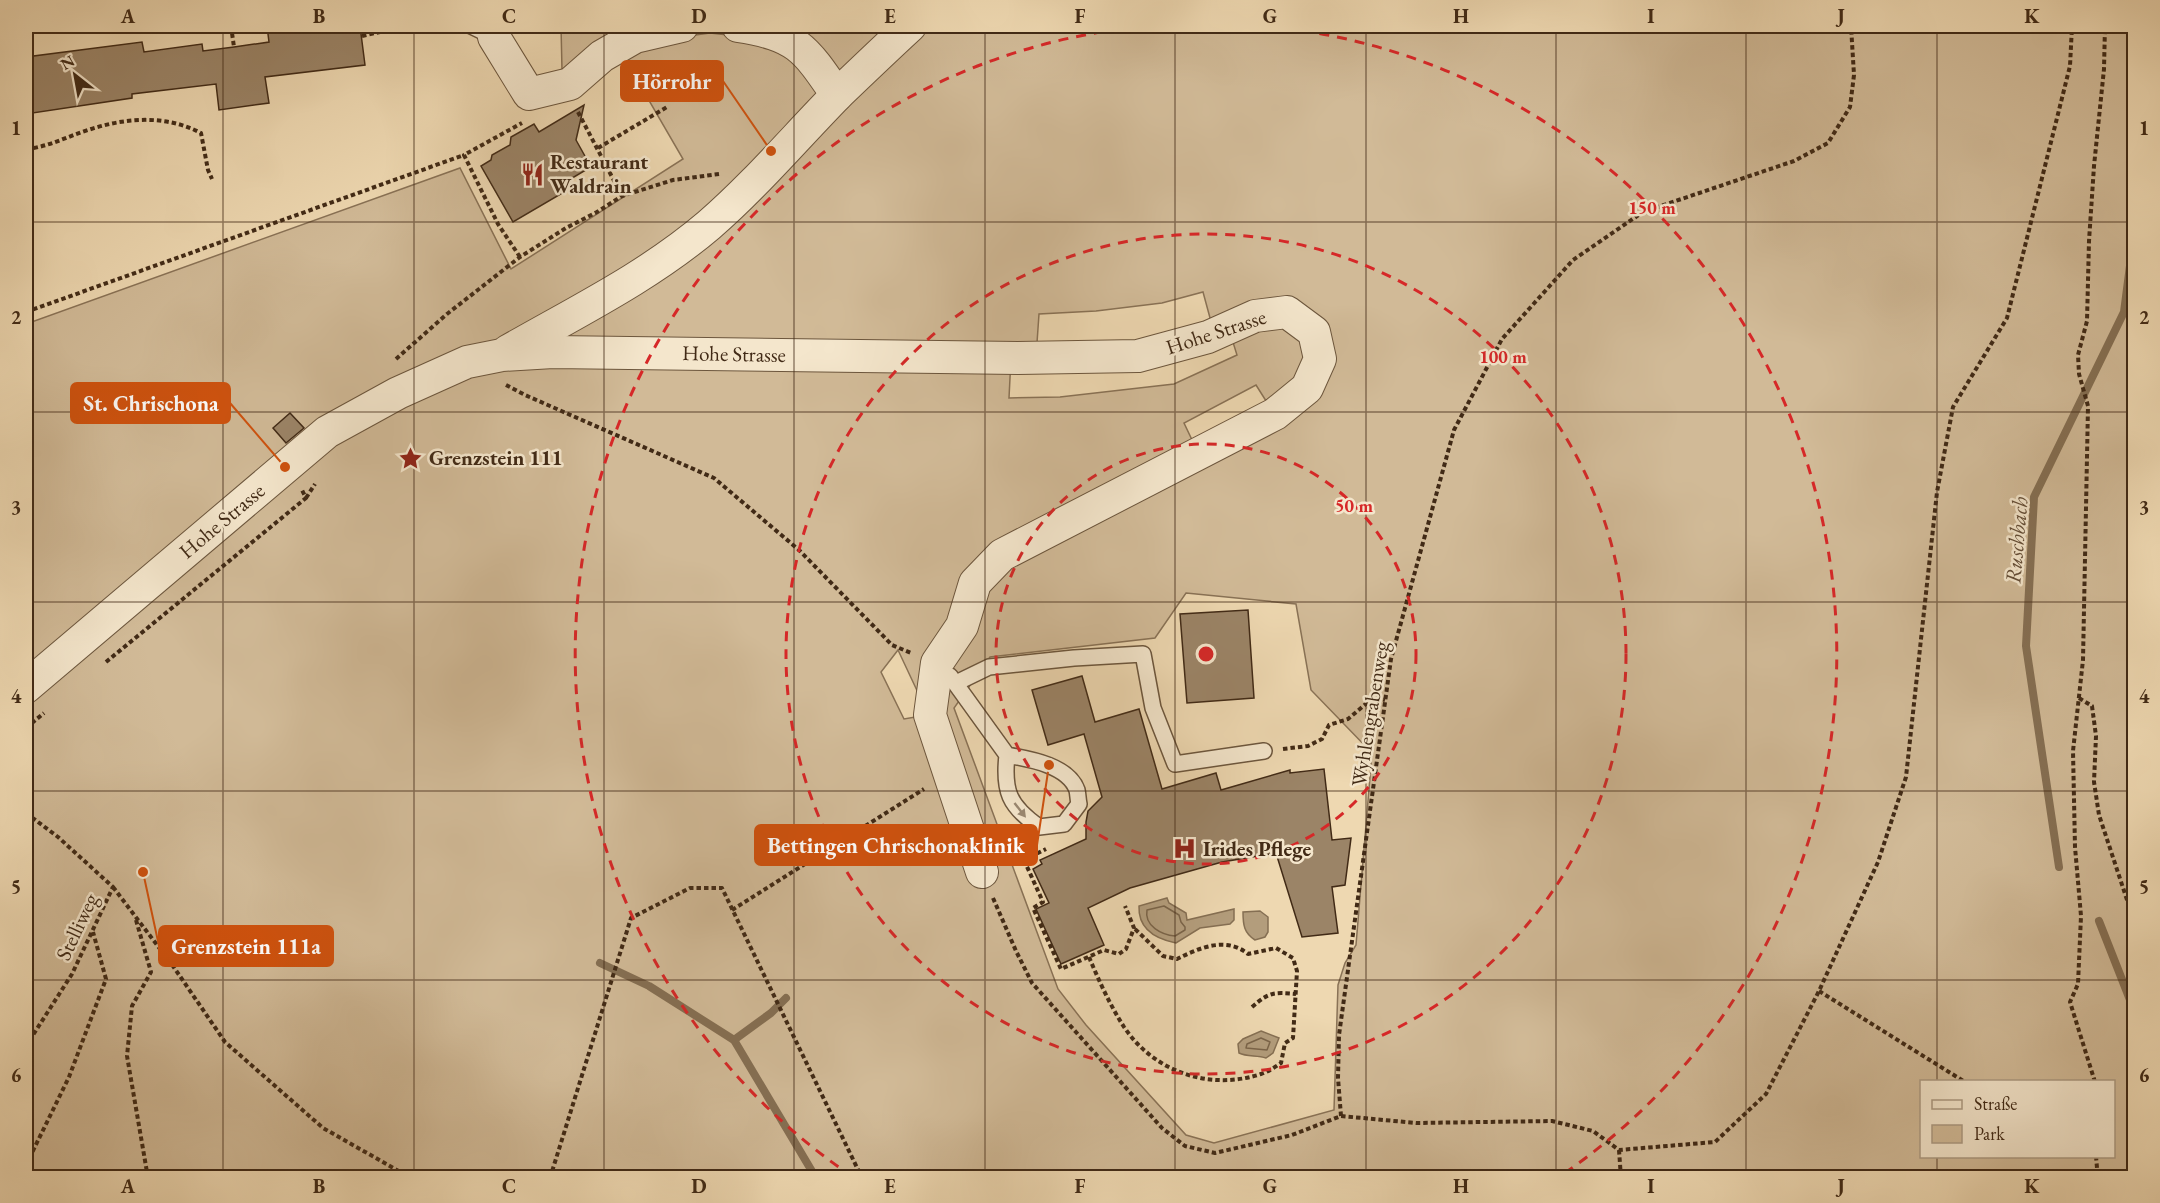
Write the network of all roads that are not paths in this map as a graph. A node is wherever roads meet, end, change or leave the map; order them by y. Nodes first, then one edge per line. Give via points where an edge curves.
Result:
1 (682, 26) edge
2 (738, 26) edge
3 (910, 26) edge
4 (486, 29) edge
5 (837, 95) junction
6 (503, 370) junction
7 (947, 673) junction
8 (26, 687) edge
9 (1264, 751) road end
10 (1007, 755) junction
11 (982, 872) road end

1 - 4 street via 635,37 602,56 570,84 529,94
2 - 5 street via 782,36 801,48
3 - 5 street, Hohe Strasse
5 - 6 street, Hohe Strasse via 764,174 708,226
6 - 7 street, Hohe Strasse via 553,352 1138,356 1208,337 1255,316 1287,312 1314,332 1320,359 1307,388 1275,414 1002,555 975,583
6 - 8 street, Hohe Strasse via 467,362 398,393 327,432
7 - 9 lane via 1143,654 1154,708 1175,764
7 - 10 lane
7 - 11 street, Hohe Strasse via 930,715
10 -> 10 lane via 1009,795 1021,814 1039,827 1064,824 1079,804 1077,788 1049,765

